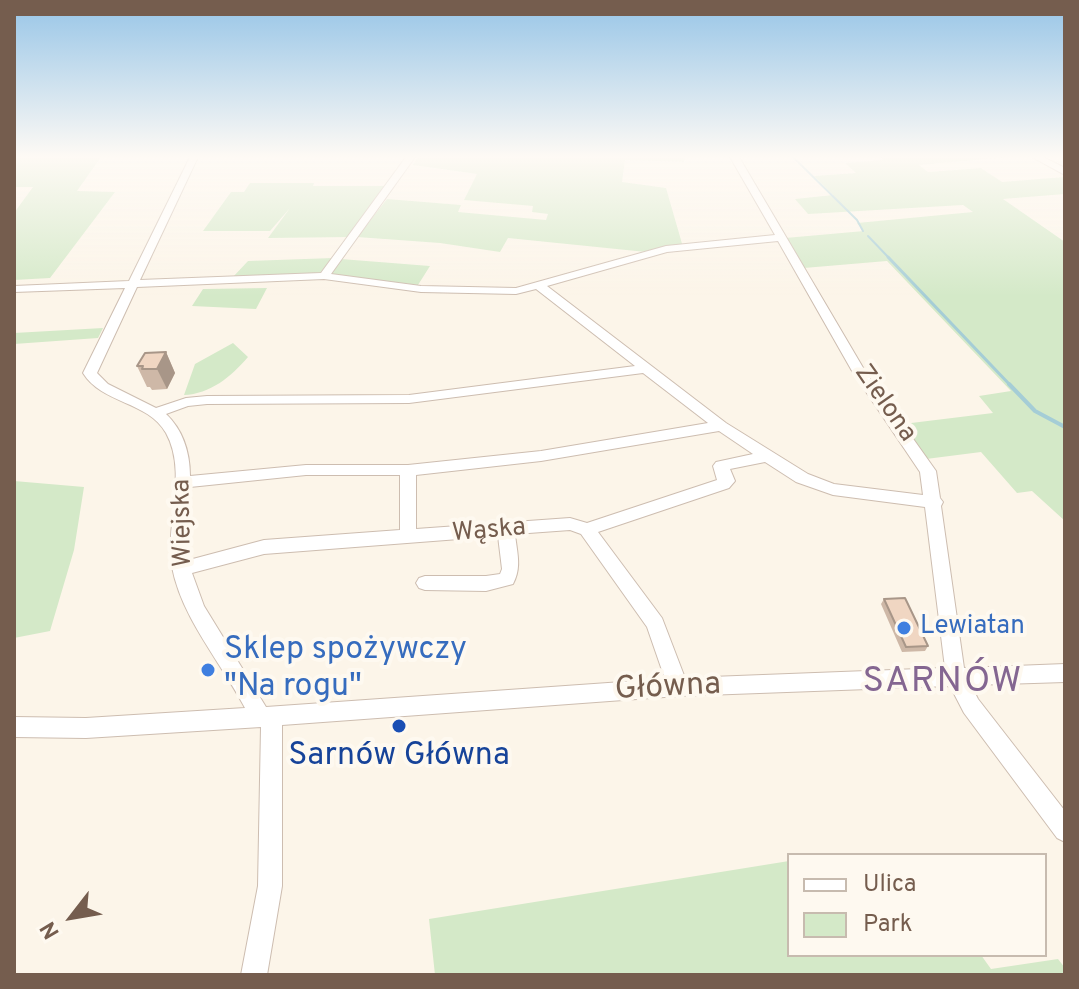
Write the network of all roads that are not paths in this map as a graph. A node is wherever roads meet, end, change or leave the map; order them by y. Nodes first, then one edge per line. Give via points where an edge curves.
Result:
1 (172, 203) edge
2 (377, 203) edge
3 (761, 203) edge
4 (781, 238) junction
5 (324, 276) junction
6 (134, 284) junction
7 (540, 286) junction
8 (14, 289) edge
9 (648, 368) junction
10 (158, 412) junction
11 (721, 426) junction
12 (767, 456) junction
13 (408, 470) junction
14 (183, 482) junction
15 (935, 502) junction
16 (587, 529) junction
17 (506, 531) junction
18 (408, 538) junction
19 (181, 569) junction
20 (425, 583) dead end
21 (1065, 673) edge
22 (956, 678) junction
23 (678, 687) junction
24 (266, 716) junction
25 (14, 727) edge
26 (1065, 830) edge
27 (254, 975) edge

1 - 6 street
2 - 5 street
3 - 4 street, Zielona
4 - 7 street via 666,249
4 - 15 street, Zielona via 859,371 928,471
5 - 6 street
5 - 7 street via 421,289 502,291
6 - 8 street
6 - 10 street via 94,361 91,378
7 - 9 street
9 - 10 street via 409,399 207,400
9 - 11 street
10 - 14 street, Wiejska via 175,436
11 - 12 street
11 - 13 street via 541,456
12 - 15 street via 821,486
12 - 16 street, Wąska via 721,466 727,481 723,484
13 - 14 street via 306,470
13 - 18 street
14 - 19 street, Wiejska
15 - 22 street, Zielona
16 - 17 street, Wąska via 570,524
16 - 23 street via 655,624
17 - 18 street, Wąska
17 - 20 street via 511,569 507,579 489,586 449,579
18 - 19 street, Wąska via 264,547
19 - 24 street, Wiejska via 195,603
21 - 22 street, Główna
22 - 23 street, Główna
22 - 26 street via 971,706
23 - 24 street, Główna
24 - 25 street, Główna via 86,728
24 - 27 street via 270,886

